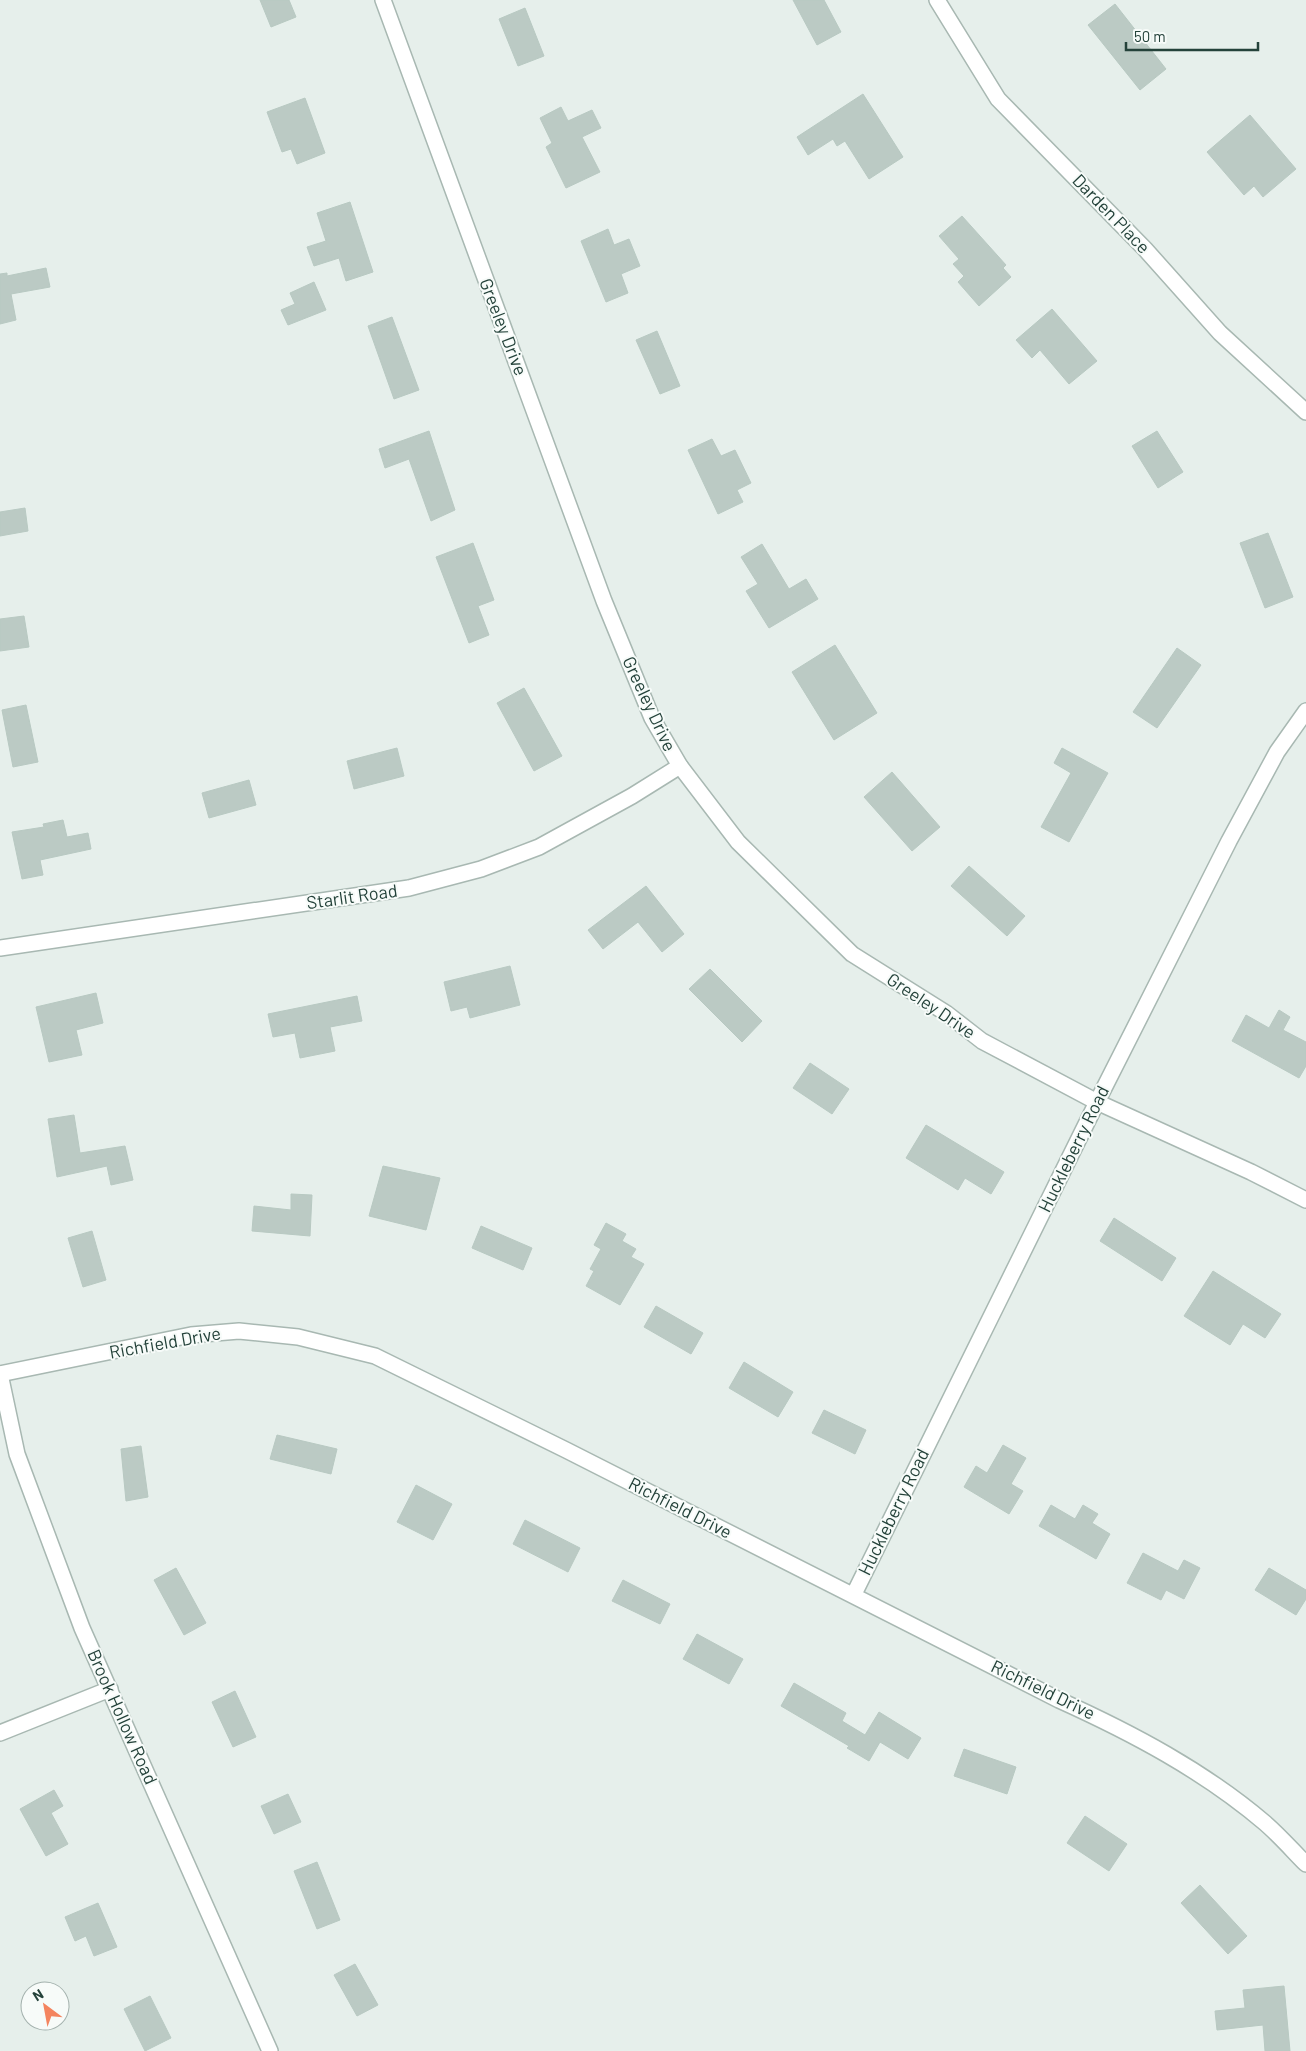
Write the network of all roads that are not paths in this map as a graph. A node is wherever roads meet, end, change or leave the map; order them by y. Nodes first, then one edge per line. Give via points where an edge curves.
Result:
1 (383, 0) edge
2 (936, 0) edge
3 (1306, 412) edge
4 (1306, 711) edge
5 (680, 766) junction
6 (0, 948) edge
7 (1097, 1102) junction
8 (1306, 1200) edge
9 (0, 1374) edge
10 (854, 1594) junction
11 (110, 1689) junction
12 (0, 1733) edge
13 (1306, 1864) edge
14 (270, 2051) edge

1 - 5 street, Greeley Drive via 604,601 652,718
2 - 3 street, Darden Place via 998,99 1145,249 1220,333
4 - 7 street, Huckleberry Road via 1277,752 1229,841
5 - 6 street, Starlit Road via 539,847 481,869 409,888
5 - 7 street, Greeley Drive via 738,842 852,954 946,1013 982,1041
7 - 8 street, Greeley Drive
7 - 10 street, Huckleberry Road
9 - 10 street, Richfield Drive via 191,1335 239,1331 298,1337 375,1356
9 - 11 street, Brook Hollow Road via 17,1454 82,1628
10 - 13 street, Richfield Drive via 1120,1728 1202,1775 1266,1824
11 - 12 street
11 - 14 street, Brook Hollow Road

